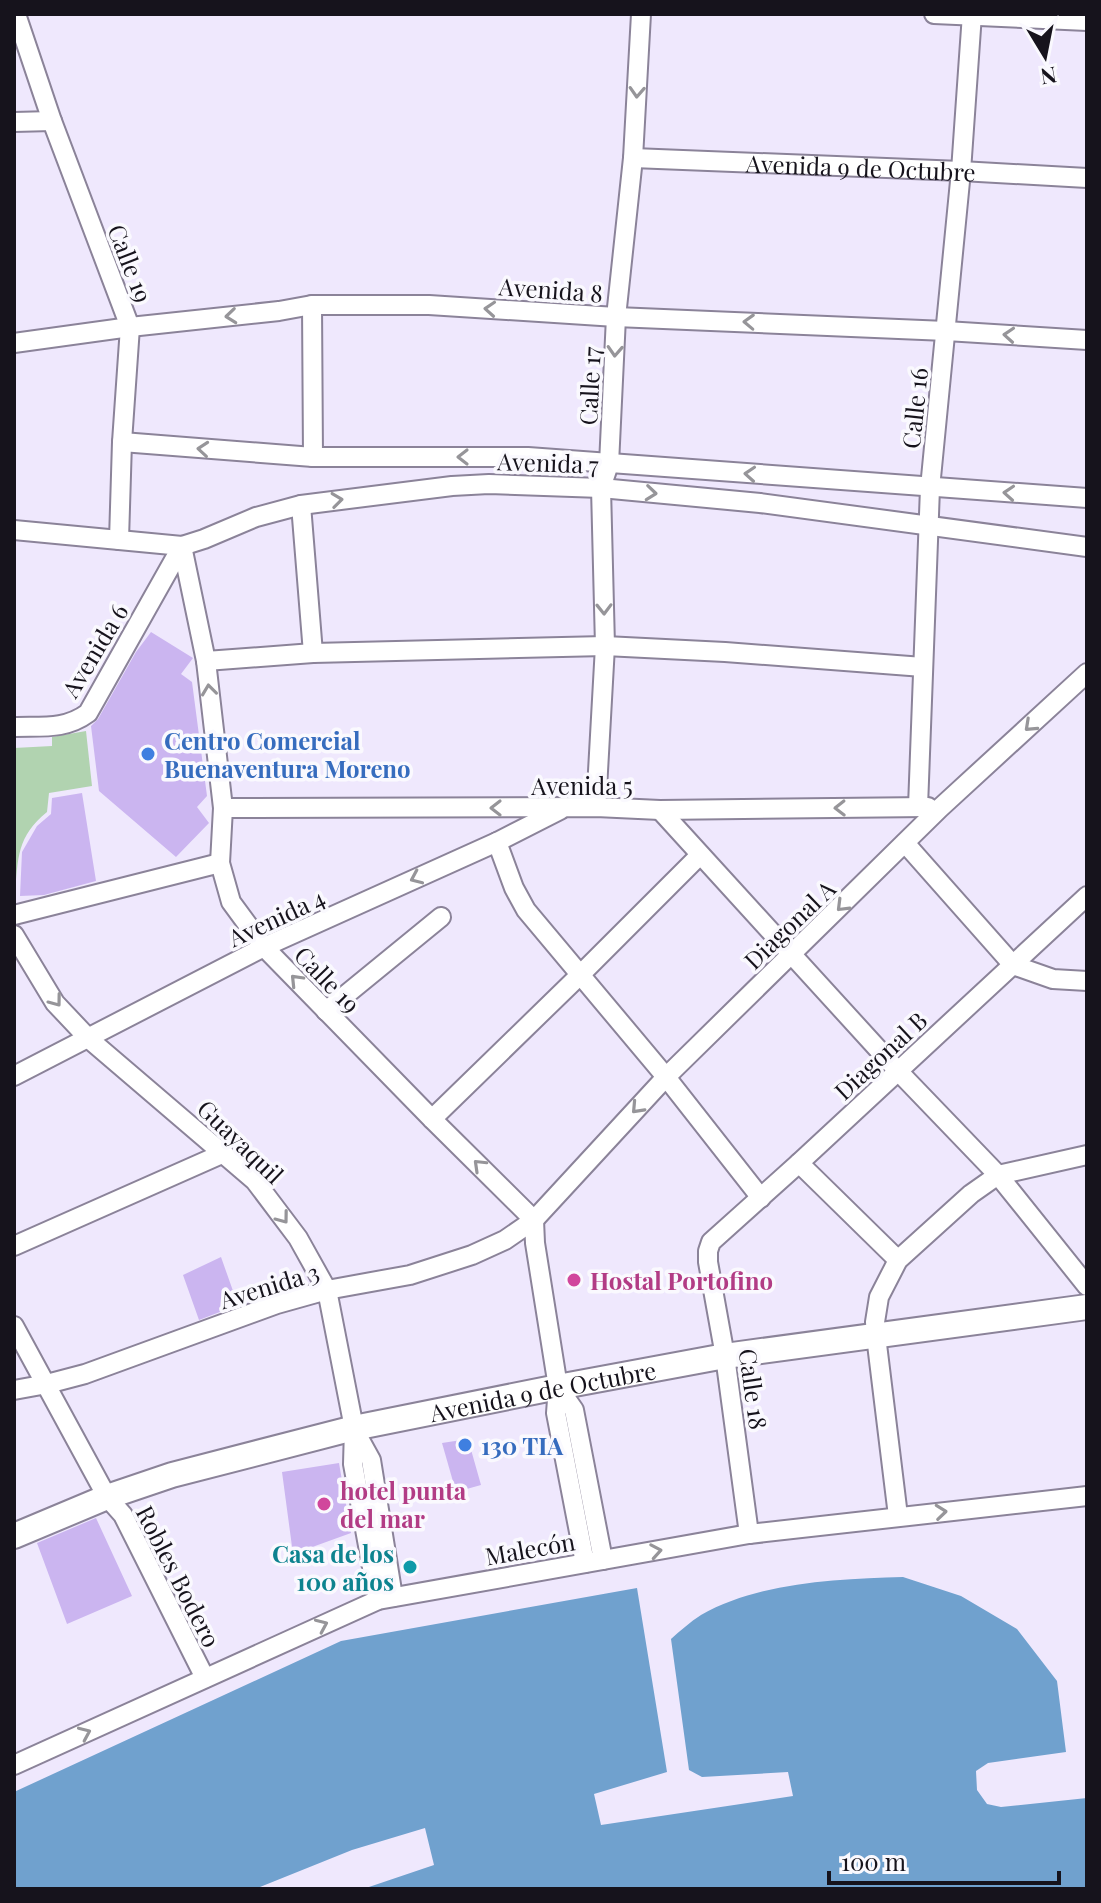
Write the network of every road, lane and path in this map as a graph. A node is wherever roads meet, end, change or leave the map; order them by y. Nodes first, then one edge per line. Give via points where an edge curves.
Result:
1 (16, 14) edge
2 (641, 14) edge
3 (934, 14) edge
4 (972, 15) edge
5 (1087, 21) edge
6 (52, 121) junction
7 (14, 122) edge
8 (633, 158) junction
9 (961, 171) junction
10 (1087, 178) edge
11 (312, 305) junction
12 (616, 317) junction
13 (130, 327) junction
14 (946, 331) junction
15 (1087, 340) edge
16 (14, 343) edge
17 (122, 442) junction
18 (313, 457) junction
19 (609, 464) junction
20 (601, 488) junction
21 (930, 488) junction
22 (1087, 498) edge
23 (301, 505) junction
24 (928, 526) junction
25 (14, 530) edge
26 (119, 540) junction
27 (182, 546) junction
28 (1087, 547) edge
29 (605, 646) junction
30 (313, 653) junction
31 (206, 661) junction
32 (923, 667) junction
33 (1087, 673) edge
34 (14, 727) edge
35 (596, 807) junction
36 (918, 807) junction
37 (223, 808) junction
38 (562, 808) junction
39 (940, 808) junction
40 (660, 810) junction
41 (497, 842) junction
42 (905, 843) junction
43 (700, 855) junction
44 (220, 863) junction
45 (1087, 896) edge
46 (14, 915) edge
47 (441, 917) dead end
48 (14, 935) edge
49 (264, 947) junction
50 (793, 954) junction
51 (1013, 965) junction
52 (581, 974) junction
53 (1087, 981) edge
54 (326, 1011) junction
55 (89, 1039) junction
56 (898, 1071) junction
57 (14, 1076) edge
58 (666, 1077) junction
59 (432, 1119) junction
60 (224, 1153) junction
61 (1087, 1155) edge
62 (799, 1163) junction
63 (998, 1175) junction
64 (761, 1198) junction
65 (534, 1220) junction
66 (14, 1246) edge
67 (708, 1251) joint
68 (898, 1260) junction
69 (1087, 1286) edge
70 (327, 1290) junction
71 (1087, 1307) edge
72 (14, 1326) edge
73 (876, 1336) junction
74 (725, 1356) junction
75 (557, 1380) junction
76 (47, 1384) junction
77 (14, 1390) edge
78 (354, 1428) junction
79 (1087, 1496) edge
80 (107, 1497) junction
81 (898, 1516) junction
82 (749, 1534) junction
83 (14, 1536) edge
84 (594, 1562) junction
85 (385, 1598) junction
86 (199, 1681) junction
87 (14, 1765) edge

1 - 6 street, Calle 19
2 -> 8 street, Calle 17
3 - 4 street
4 - 5 street
4 - 9 street, Calle 16
6 - 7 street
6 - 13 street, Calle 19
8 - 9 street, Avenida 9 de Octubre
8 - 12 street, Calle 17
9 - 10 street, Avenida 9 de Octubre
9 - 14 street, Calle 16
12 -> 11 street, Avenida 8 via 429,305
11 -> 13 street, Avenida 8
11 - 18 street
14 -> 12 street, Avenida 8
12 -> 19 street, Calle 17
13 - 16 street, Avenida 8
13 - 17 street, Calle 19
15 -> 14 street, Avenida 8
14 - 21 street, Calle 16
18 -> 17 street, Avenida 7
17 - 26 street, Calle 19
19 -> 18 street, Avenida 7 via 528,457
19 - 20 street, Calle 17
21 -> 19 street, Avenida 7
23 -> 20 street, Avenida 7 via 477,485
20 -> 24 street, Avenida 7
20 -> 29 street, Calle 17
22 -> 21 street, Avenida 7
21 - 24 street, Calle 16
23 - 27 street, Avenida 7
23 - 30 street
24 - 28 street, Avenida 7
24 - 32 street, Calle 16
25 - 26 street, Avenida 7
26 - 27 street, Avenida 7
27 - 31 street, Calle 19
27 - 34 street, Avenida 6 via 88,713 60,726
29 - 30 street
29 - 32 street
29 - 35 street, Calle 17
30 - 31 street
37 -> 31 street, Calle 19
32 - 36 street, Calle 16
33 -> 39 street, Diagonal A
35 - 38 street, Avenida 5
35 - 40 street, Avenida 5
36 - 39 street, Avenida 5
36 -> 40 street, Avenida 5
38 -> 37 street, Avenida 5
37 - 44 street, Calle 19
38 - 41 street, Avenida 4
39 - 42 street, Diagonal A
40 - 43 street
41 -> 49 street, Avenida 4
41 - 52 street via 526,910
42 -> 50 street, Diagonal A
42 - 51 street
43 - 50 street
43 - 52 street
44 - 46 street
44 - 49 street, Calle 19 via 231,902
45 - 51 street, Diagonal B
47 - 54 street
48 -> 55 street, Guayaquil via 55,1003
54 -> 49 street, Calle 19
49 - 55 street, Avenida 4
50 - 56 street
50 - 58 street, Diagonal A
51 - 53 street via 1053,979
51 - 56 street, Diagonal B
52 - 58 street
52 - 59 street
54 - 59 street, Calle 19
55 - 57 street, Avenida 4
55 - 60 street, Guayaquil
56 - 62 street, Diagonal B
56 - 63 street
58 - 64 street
58 -> 65 street, Diagonal A
65 -> 59 street, Calle 19
60 - 66 street
60 -> 70 street, Guayaquil via 272,1203
61 - 63 street
62 - 64 street, Diagonal B
62 - 68 street
63 - 68 street
63 - 69 street
64 - 67 street, Diagonal B via 711,1242
65 - 70 street, Avenida 3 via 472,1255 410,1275
65 - 75 street
67 - 74 street, Calle 18
68 - 73 street via 879,1297
70 - 76 street, Avenida 3
70 - 78 street, Guayaquil
71 - 73 main road, Avenida 9 de Octubre
72 - 76 street, Robles Bodero
73 - 74 main road, Avenida 9 de Octubre
73 - 81 street
74 - 75 main road, Avenida 9 de Octubre
74 - 82 street, Calle 18
75 - 78 main road, Avenida 9 de Octubre
75 - 84 street via 574,1410
76 - 77 street, Avenida 3
76 - 80 street, Robles Bodero
78 - 80 main road, Avenida 9 de Octubre
78 - 85 street, Guayaquil via 353,1464
81 -> 79 street, Malecón
80 - 83 main road, Avenida 9 de Octubre
80 - 86 street, Robles Bodero via 123,1515
81 - 82 street, Malecón
84 -> 82 street, Malecón
84 - 85 street, Malecón
86 -> 85 street, Malecón
87 -> 86 street, Malecón

